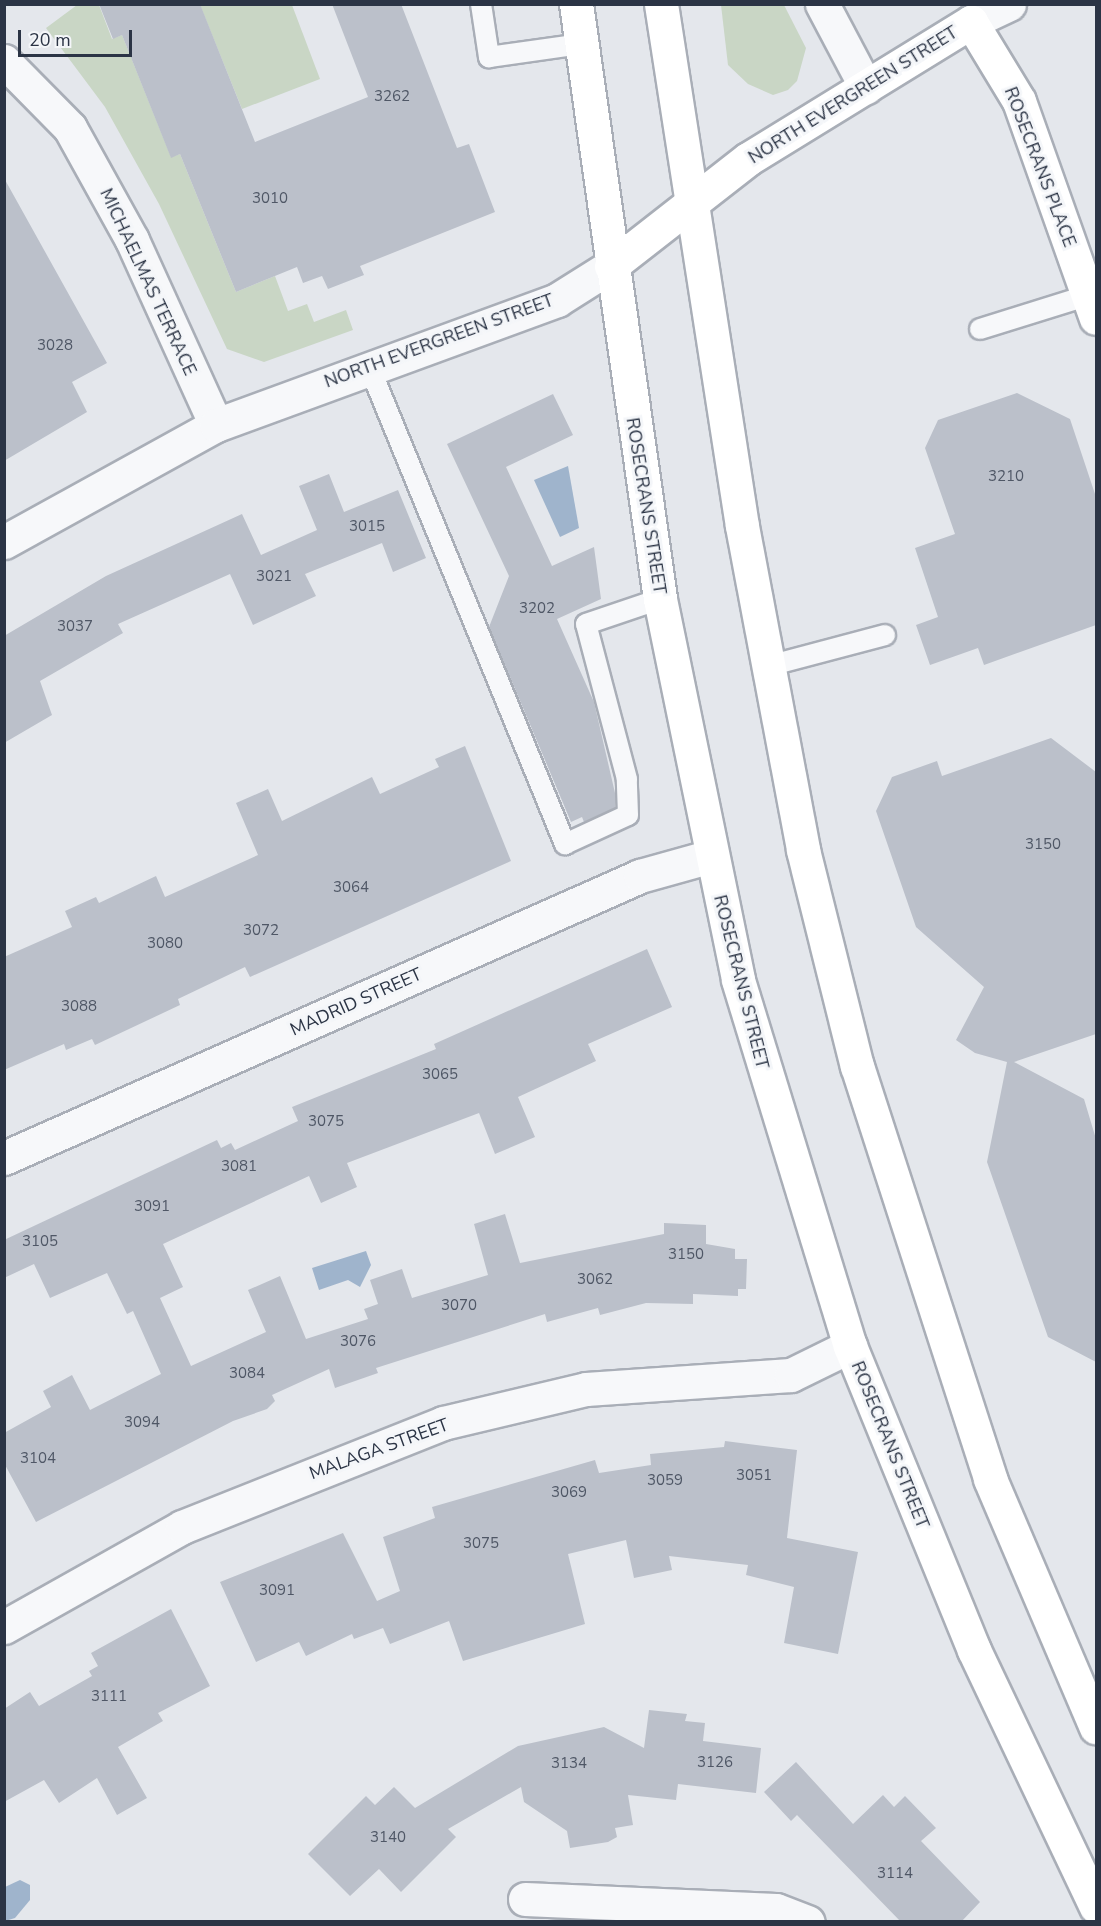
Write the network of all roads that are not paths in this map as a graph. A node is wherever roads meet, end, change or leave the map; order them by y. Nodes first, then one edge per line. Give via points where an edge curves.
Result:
1 (482, 4) edge
2 (576, 4) edge
3 (661, 4) edge
4 (822, 4) edge
5 (1009, 4) edge
6 (971, 22) junction
7 (582, 44) junction
8 (4, 61) edge
9 (866, 87) junction
10 (690, 199) junction
11 (610, 266) junction
12 (1093, 307) edge
13 (980, 329) dead end
14 (369, 366) junction
15 (216, 425) junction
16 (4, 542) edge
17 (660, 599) junction
18 (885, 634) dead end
19 (768, 666) junction
20 (711, 856) junction
21 (4, 1158) edge
22 (850, 1346) junction
23 (4, 1627) edge
24 (1096, 1727) edge
25 (525, 1899) dead end
26 (1096, 1907) edge
27 (808, 1922) edge

1 - 7 lane via 489,57
2 - 7 main road, ROSECRANS STREET
3 - 10 main road
4 - 9 street
5 - 6 street
6 - 9 main road, NORTH EVERGREEN STREET
6 - 12 main road, ROSECRANS PLACE via 1019,101
7 - 11 main road, ROSECRANS STREET
8 - 15 street, MICHAELMAS TERRACE via 70,128 132,240
9 - 10 main road, NORTH EVERGREEN STREET
10 - 11 main road, NORTH EVERGREEN STREET
10 - 19 main road
11 - 14 street, NORTH EVERGREEN STREET via 557,300
11 - 17 main road, ROSECRANS STREET
12 - 13 lane
14 - 15 street, NORTH EVERGREEN STREET
14 - 17 lane via 566,844 628,815 627,779 586,624
15 - 16 street, NORTH EVERGREEN STREET
17 - 20 main road, ROSECRANS STREET
18 - 19 lane
19 - 24 main road via 808,871 858,1066 919,1267 990,1479
20 - 21 street, MADRID STREET via 640,876
20 - 22 main road, ROSECRANS STREET via 768,1087
22 - 23 street, MALAGA STREET via 791,1375 586,1389 415,1433 182,1527
22 - 26 main road, ROSECRANS STREET via 974,1650
25 - 27 street via 776,1910

